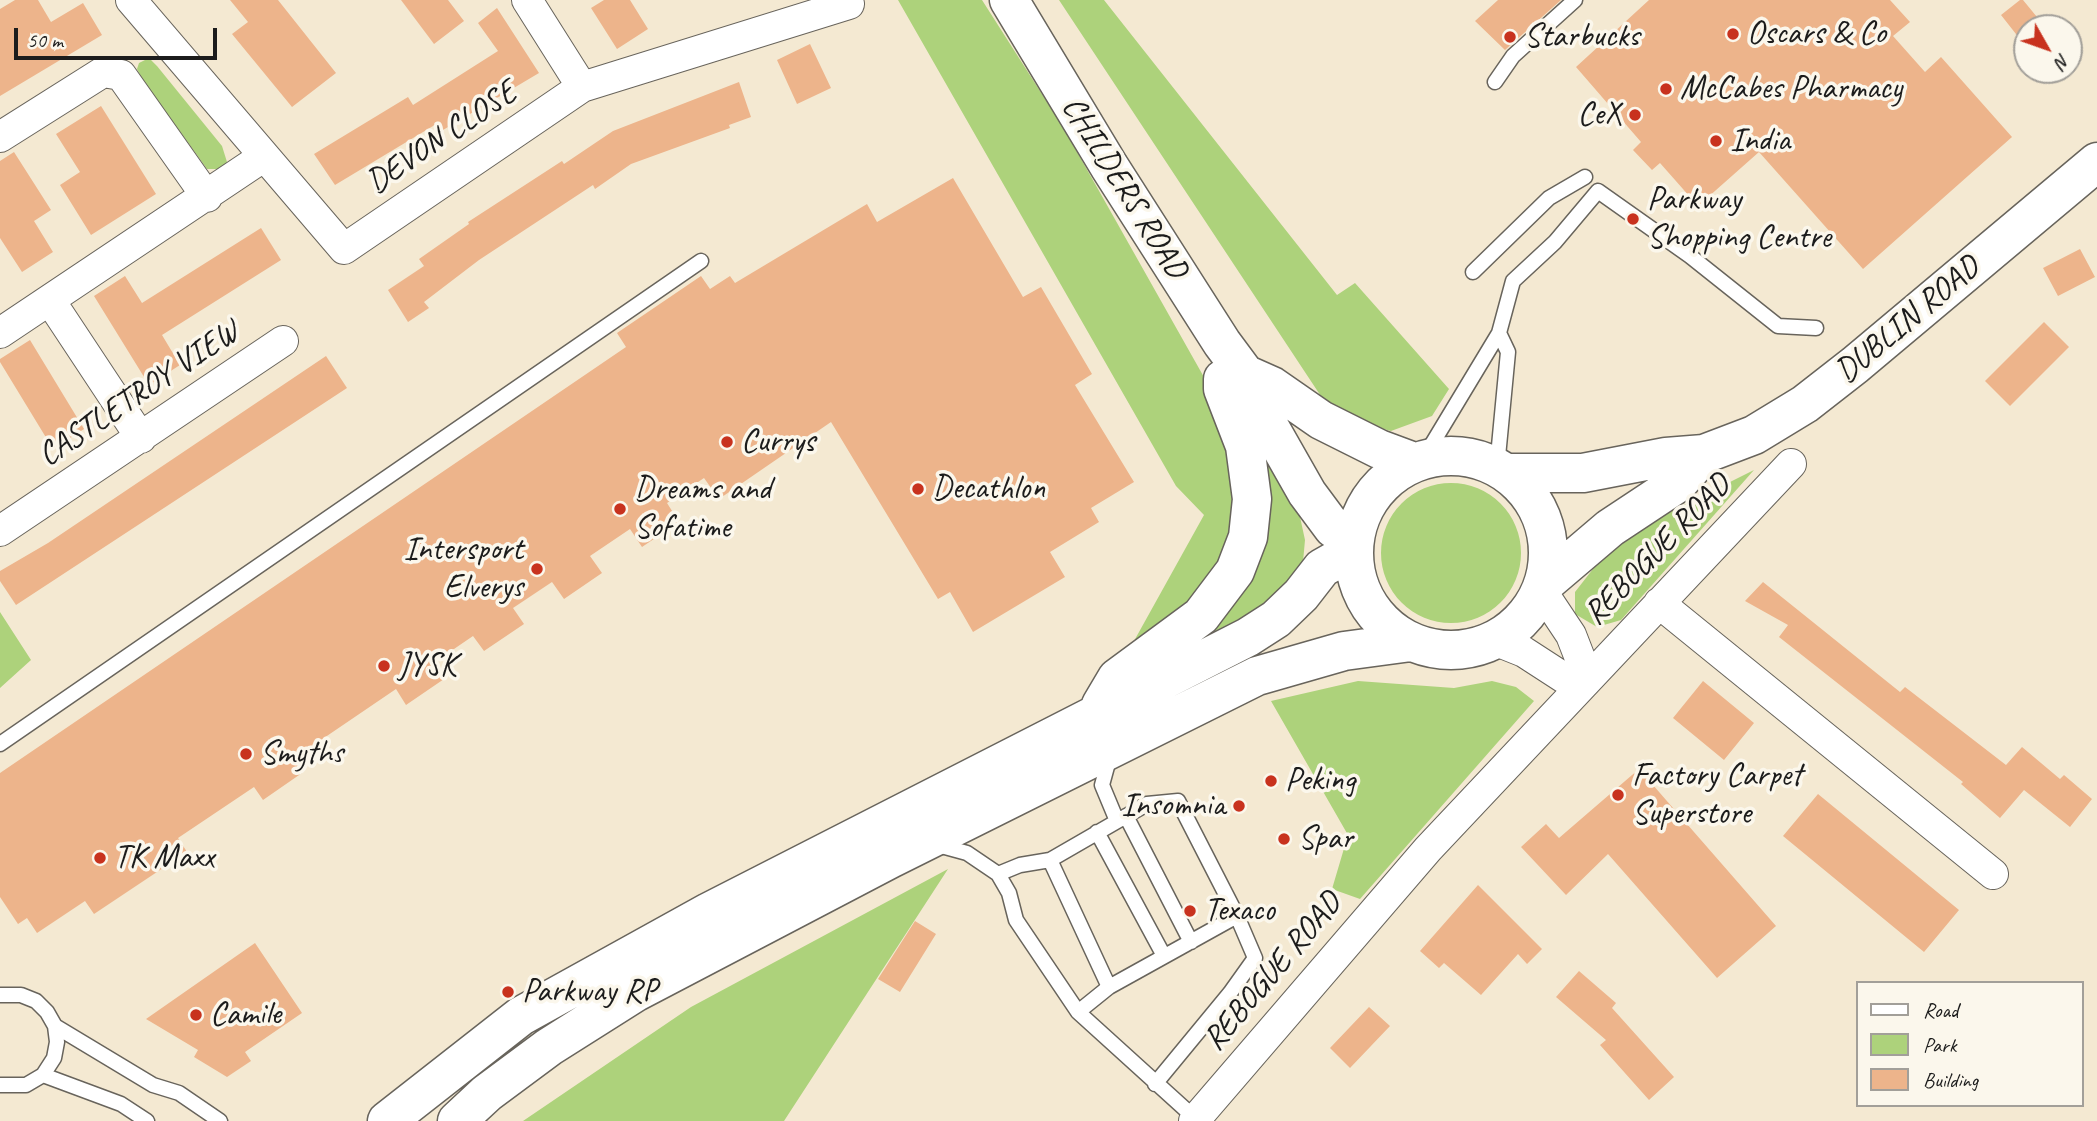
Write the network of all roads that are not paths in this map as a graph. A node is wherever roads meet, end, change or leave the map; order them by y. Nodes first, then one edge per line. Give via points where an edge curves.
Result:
1 (131, 0) edge
2 (527, 0) edge
3 (1009, 0) edge
4 (1575, 0) edge
5 (849, 4) dead end
6 (1495, 82) dead end
7 (582, 87) junction
8 (0, 137) edge
9 (263, 158) junction
10 (2097, 162) edge
11 (1585, 177) dead end
12 (207, 197) junction
13 (701, 261) dead end
14 (1473, 272) dead end
15 (51, 302) junction
16 (3, 326) edge
17 (1816, 328) dead end
18 (1499, 333) junction
19 (284, 341) dead end
20 (1222, 343) junction
21 (1245, 374) junction
22 (141, 438) junction
23 (1704, 454) junction
24 (1419, 461) junction
25 (1791, 464) dead end
26 (1502, 470) junction
27 (0, 531) edge
28 (1352, 546) junction
29 (1542, 588) junction
30 (1658, 603) junction
31 (1494, 640) junction
32 (1411, 642) junction
33 (1578, 687) junction
34 (1095, 716) junction
35 (1138, 735) junction
36 (0, 744) edge
37 (1122, 818) junction
38 (1097, 832) junction
39 (926, 841) junction
40 (1050, 860) junction
41 (998, 874) junction
42 (1993, 874) dead end
43 (1237, 916) junction
44 (1191, 942) junction
45 (1164, 956) junction
46 (1109, 987) junction
47 (0, 995) edge
48 (1078, 1012) junction
49 (55, 1026) junction
50 (43, 1075) junction
51 (1155, 1084) junction
52 (0, 1086) edge
53 (1195, 1120) edge
54 (147, 1121) edge
55 (220, 1121) edge
56 (387, 1121) edge
57 (457, 1121) edge

1 - 9 street
2 - 7 street
3 - 20 main road, CHILDERS ROAD
4 - 6 lane via 1513,56
5 - 7 street, DEVON CLOSE
7 - 9 street, DEVON CLOSE via 344,249
8 - 12 street via 103,72 121,75
9 - 12 street
10 - 23 main road, DUBLIN ROAD via 1805,404 1754,435
11 - 14 lane via 1549,198
12 - 15 street
13 - 36 lane
15 - 16 street
15 - 22 street
17 - 18 lane via 1778,326 1598,191 1555,242 1513,281
18 - 24 lane
18 - 26 lane via 1508,352
19 - 22 street, CASTLETROY VIEW
20 - 21 main road, CHILDERS ROAD
20 - 34 main road via 1223,389 1245,446 1252,499 1248,537 1235,571 1201,616 1117,678
21 - 24 main road, CHILDERS ROAD via 1378,449
21 - 28 main road, CHILDERS ROAD via 1256,405 1307,493
22 - 27 street, CASTLETROY VIEW
23 - 26 main road via 1583,473
23 - 29 main road via 1678,483 1610,528
24 - 26 main road via 1461,457
24 - 28 main road via 1385,481 1364,508
25 - 30 street, REBOGUE ROAD
26 - 29 main road via 1526,490 1547,535
28 - 32 main road via 1356,579 1368,606 1387,627
28 - 34 main road via 1322,568 1276,619
29 - 31 main road via 1522,620
29 - 33 street, REBOGUE ROAD via 1571,635 1583,666
30 - 33 street, REBOGUE ROAD
30 - 42 street
31 - 32 main road via 1467,649 1438,650
31 - 33 street via 1524,652
32 - 35 main road via 1344,651 1257,676
33 - 53 street, REBOGUE ROAD via 1369,916
34 - 56 main road via 709,912 521,1016
35 - 37 lane via 1108,763 1102,785
35 - 39 main road
37 - 38 lane
37 - 43 lane via 1147,804 1178,801
37 - 44 lane
38 - 40 lane
38 - 45 lane
39 - 41 lane via 967,853
39 - 57 main road via 636,992 549,1047
40 - 41 lane
40 - 46 lane
41 - 48 lane via 1016,920
43 - 44 lane
43 - 51 lane via 1255,958
44 - 45 lane
45 - 46 lane
46 - 48 lane
47 - 49 lane via 36,1001
48 - 51 lane
49 - 50 lane via 54,1058
49 - 55 lane via 153,1085 179,1093
50 - 52 lane via 26,1085
50 - 54 lane via 121,1104
51 - 53 lane

